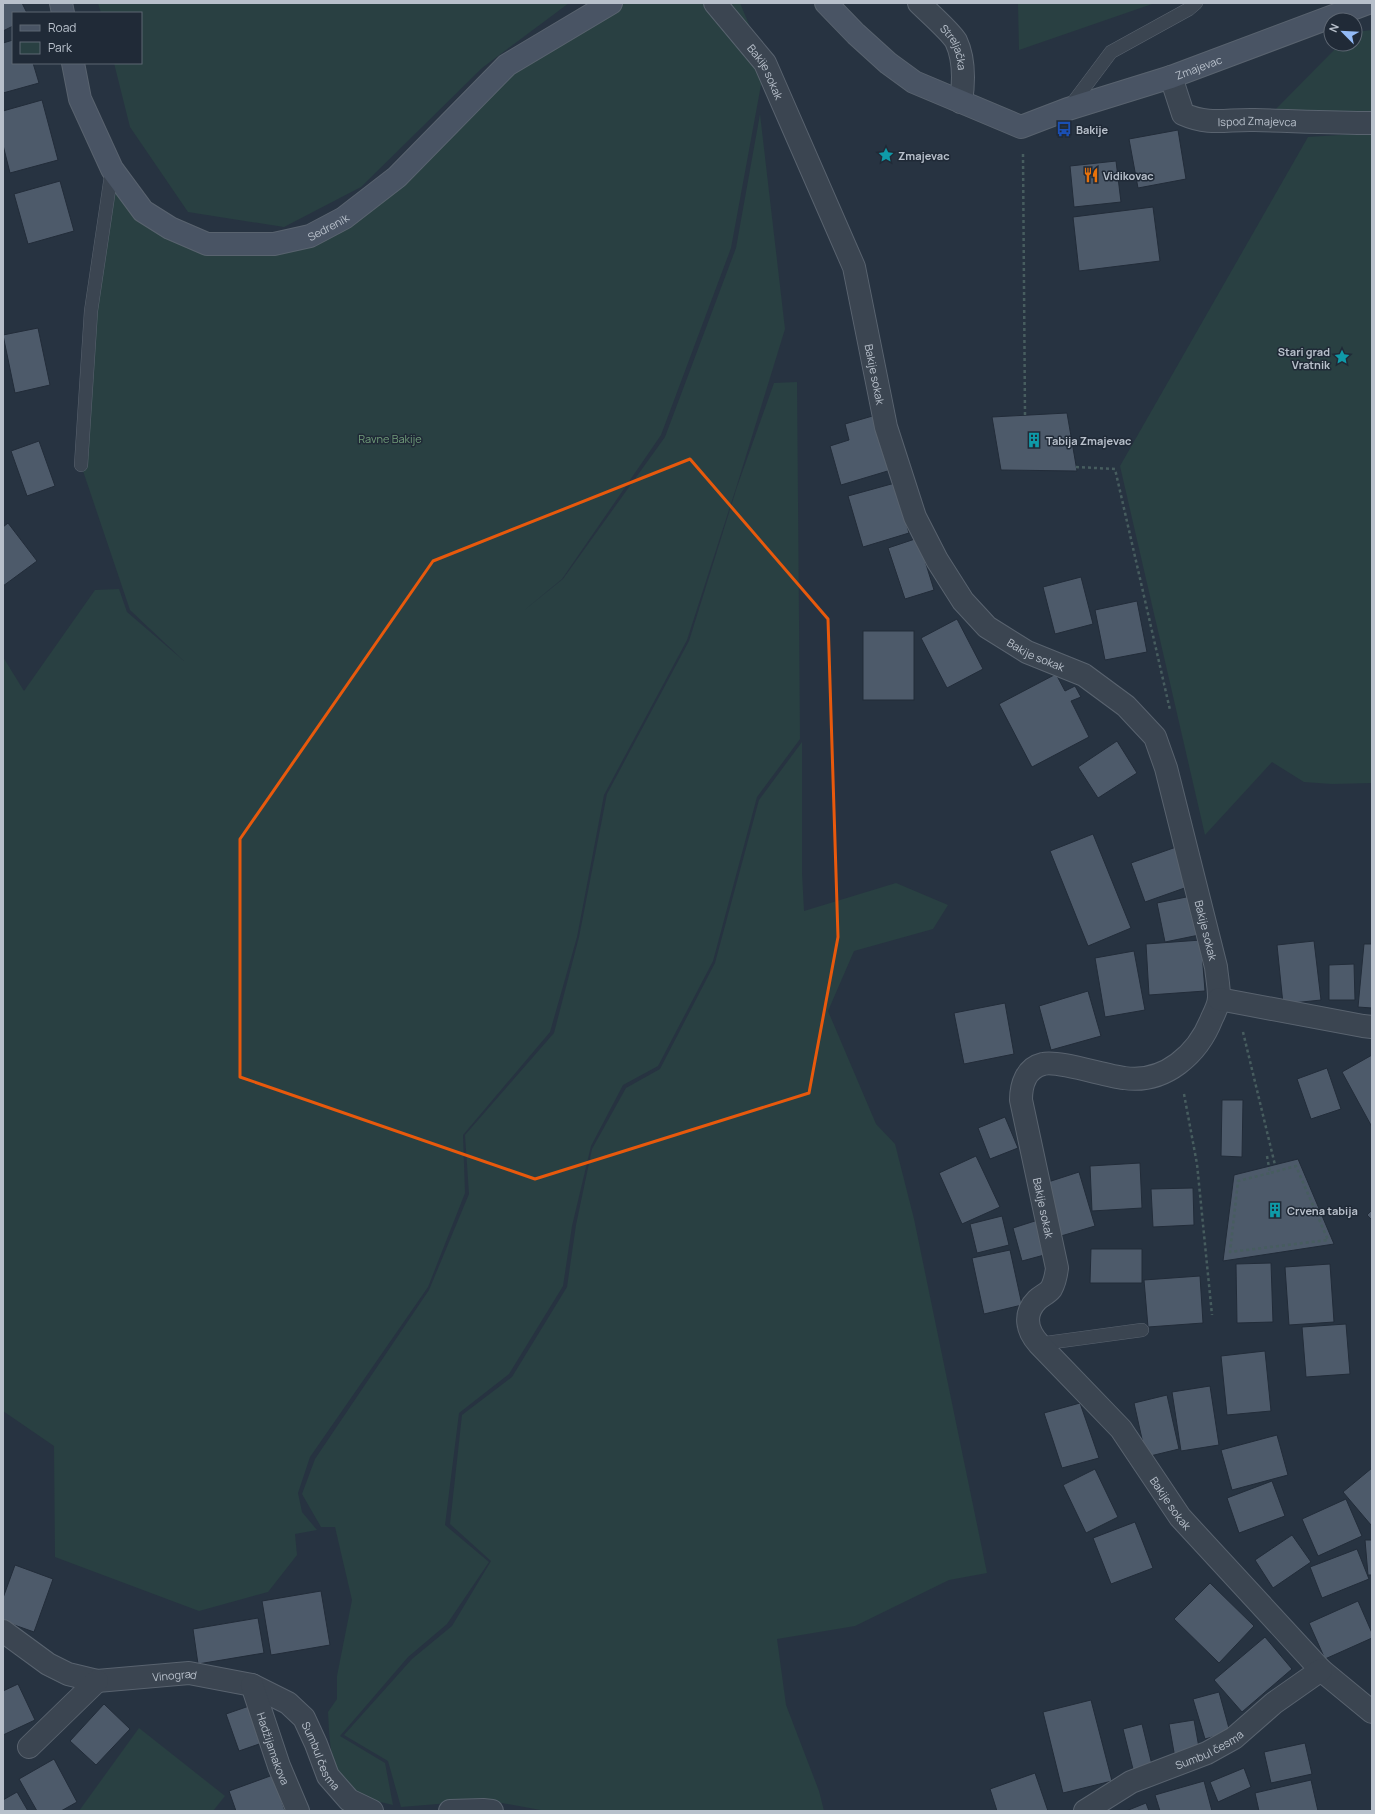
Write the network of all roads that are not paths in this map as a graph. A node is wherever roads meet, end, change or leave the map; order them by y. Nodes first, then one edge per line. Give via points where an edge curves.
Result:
1 (610, 3) edge
2 (715, 3) edge
3 (826, 3) edge
4 (919, 3) edge
5 (1196, 3) edge
6 (1368, 3) edge
7 (73, 64) edge
8 (1171, 77) junction
9 (961, 102) junction
10 (1068, 109) junction
11 (1372, 123) edge
12 (112, 169) junction
13 (81, 465) dead end
14 (1219, 999) junction
15 (1372, 1026) edge
16 (1142, 1330) dead end
17 (1039, 1344) junction
18 (3, 1631) edge
19 (1321, 1670) junction
20 (97, 1681) junction
21 (252, 1685) junction
22 (1372, 1712) edge
23 (29, 1747) dead end
24 (298, 1811) edge
25 (372, 1811) edge
26 (450, 1811) edge
27 (492, 1811) edge
28 (1086, 1811) edge

1 - 12 street, Sedrenik via 508,65 398,177 344,218 310,236 274,244 207,244 170,228 144,211
2 - 14 street, Bakije sokak via 765,63 854,268 886,427 915,517 937,560 963,601 987,627 1027,652 1084,675 1126,706 1155,737 1166,768 1216,967
3 - 9 street, Zmajevac via 862,39 914,82
4 - 9 street, Streljačka via 955,40 961,57 964,80
5 - 10 lane via 1111,52
6 - 8 street, Zmajevac
7 - 12 street, Sedrenik via 80,99
8 - 10 street, Zmajevac
8 - 11 street, Ispod Zmajevca via 1183,114 1197,120
9 - 10 street, Zmajevac via 1021,126
12 - 13 lane via 91,311
14 - 15 street
14 - 17 street, Bakije sokak via 1208,1029 1190,1054 1169,1071 1155,1076 1126,1079 1044,1064 1032,1069 1023,1084 1021,1100 1056,1268 1056,1278 1051,1289 1035,1302 1027,1318 1033,1339
16 - 17 lane
17 - 19 street, Bakije sokak via 1121,1428 1180,1517
18 - 20 street, Vinograd via 48,1664 68,1674
19 - 22 street, Bakije sokak
19 - 28 street, Sumbul česma via 1274,1704 1234,1738 1207,1753 1131,1782
20 - 21 street, Vinograd via 189,1673
20 - 23 street
21 - 24 street, Hadžijamakova via 279,1766
21 - 25 street, Sumbul česma via 288,1703 304,1718 328,1776 349,1800
26 - 27 street

